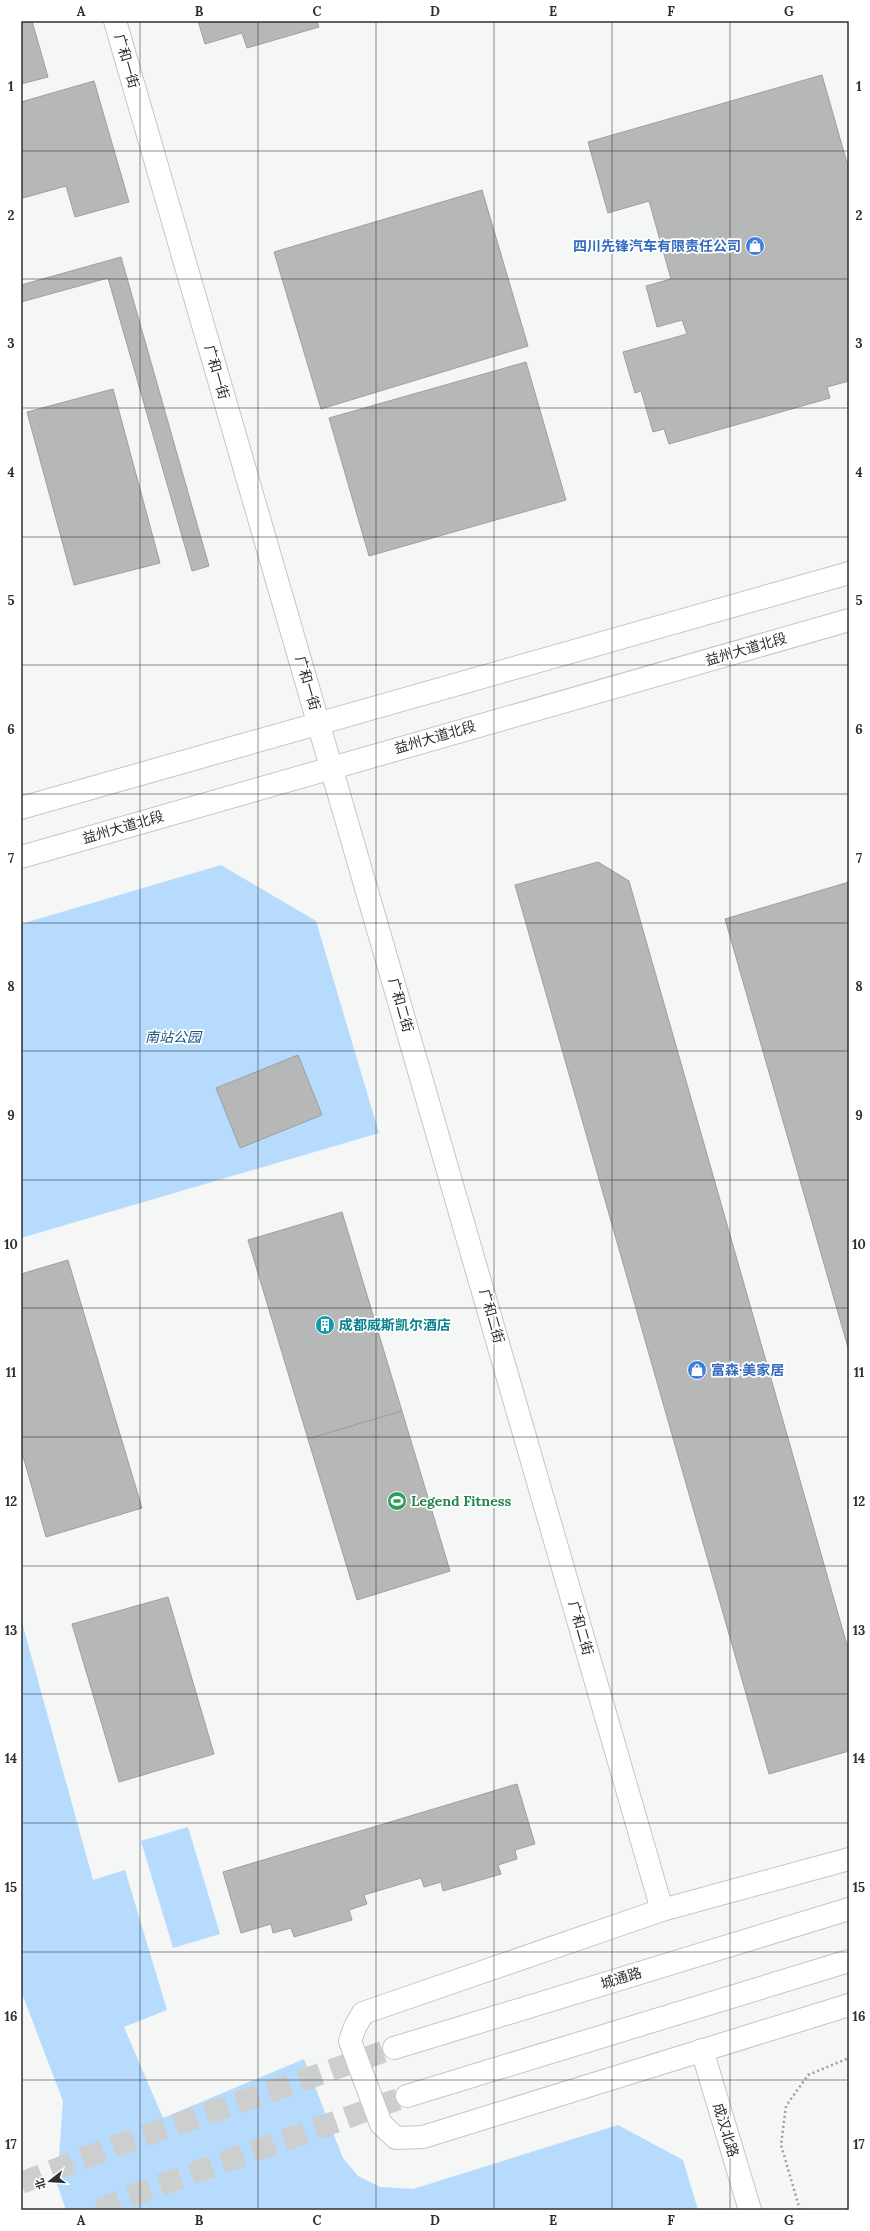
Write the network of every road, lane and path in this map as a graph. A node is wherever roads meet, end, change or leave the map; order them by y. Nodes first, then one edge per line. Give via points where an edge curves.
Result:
1 (115, 21) edge
2 (849, 573) edge
3 (849, 620) edge
4 (320, 723) junction
5 (332, 766) junction
6 (21, 808) edge
7 (21, 857) edge
8 (849, 1859) edge
9 (849, 1909) edge
10 (662, 1910) junction
11 (849, 1961) edge
12 (849, 2005) edge
13 (394, 2048) tunnel mouth
14 (702, 2050) junction
15 (849, 2058) edge
16 (407, 2096) tunnel mouth
17 (750, 2210) edge
18 (800, 2210) edge

1 - 4 street, 广和一街
2 - 4 street
3 - 5 street, 益州大道北段
4 - 5 street, 广和二街
4 - 6 street
5 - 7 street, 益州大道北段
5 - 10 street, 广和二街
8 - 10 street
9 - 13 street, 城通路
10 - 14 street via 363,2012 354,2027 350,2041 381,2124 396,2138 423,2137
11 - 16 street
12 - 14 street
14 - 17 street, 成汉北路
15 - 18 path via 808,2075 786,2106 781,2145

